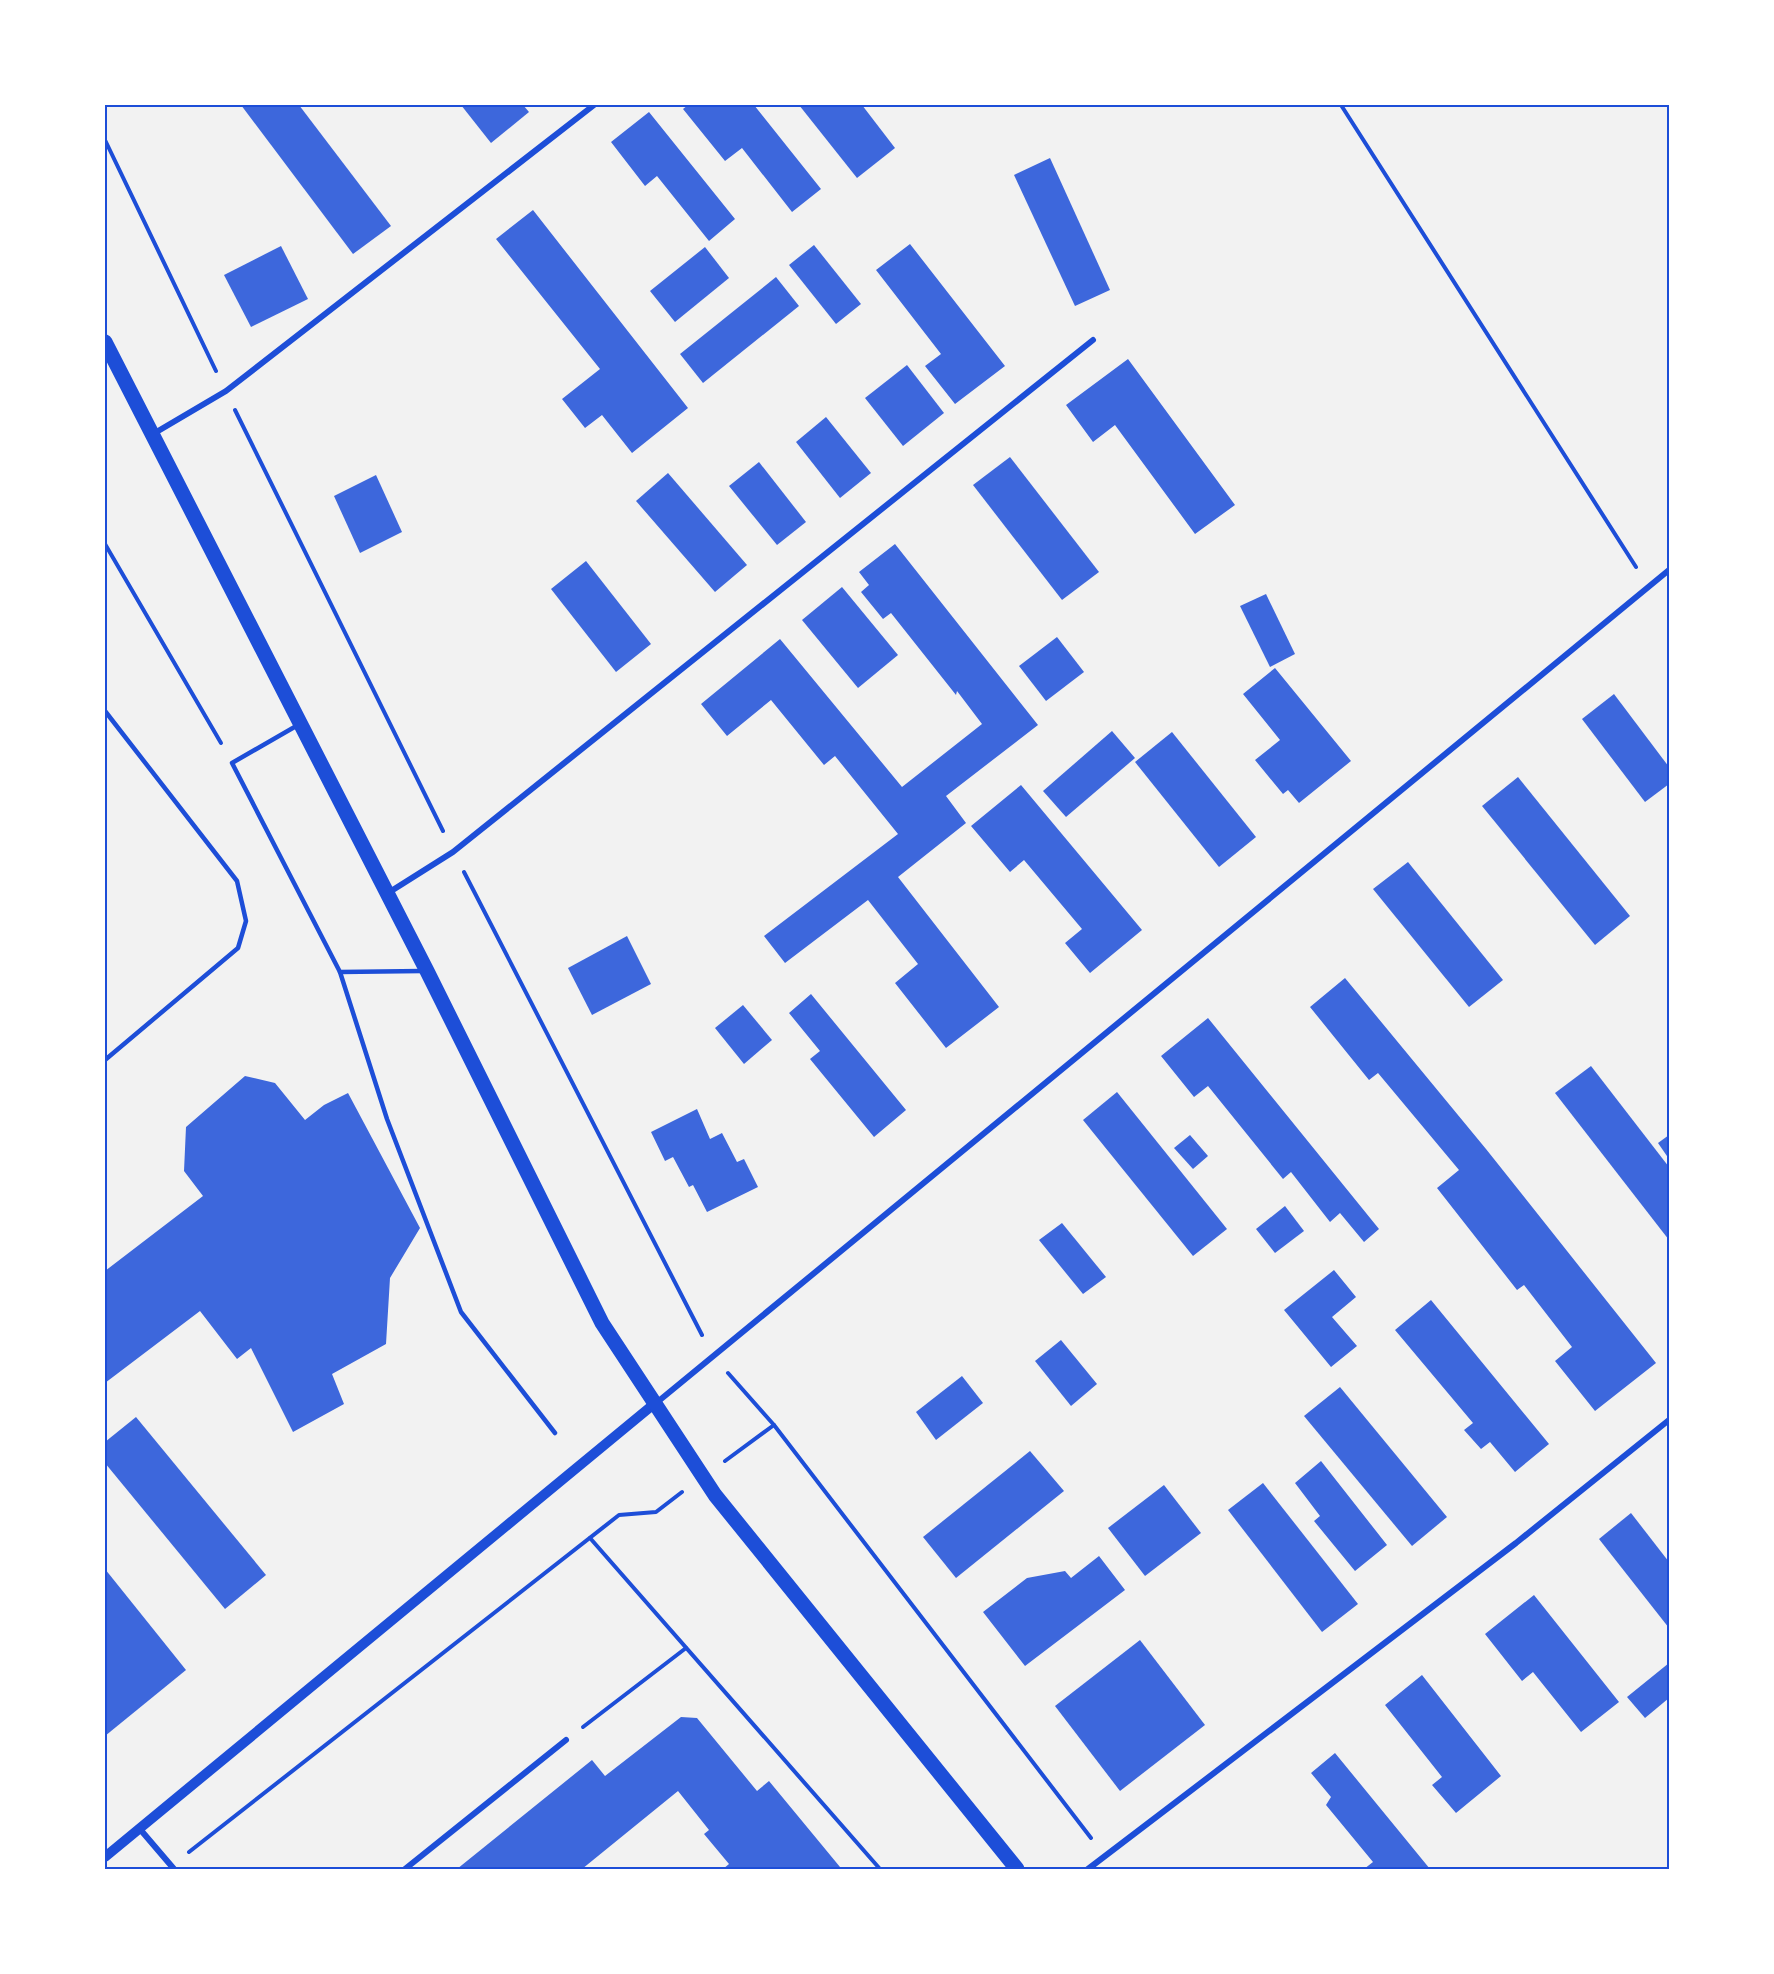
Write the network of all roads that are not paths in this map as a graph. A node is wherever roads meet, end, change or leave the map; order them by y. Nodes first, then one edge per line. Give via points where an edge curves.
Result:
1 (594, 105) edge
2 (1093, 340) dead end
3 (105, 342) edge
4 (152, 434) junction
5 (1669, 570) edge
6 (105, 711) edge
7 (300, 724) junction
8 (387, 894) junction
9 (427, 970) junction
10 (339, 972) junction
11 (105, 1060) edge
12 (654, 1404) junction
13 (1669, 1420) edge
14 (555, 1433) dead end
15 (566, 1740) road end
16 (139, 1828) junction
17 (105, 1857) edge
18 (173, 1867) edge
19 (405, 1869) edge
20 (1017, 1869) edge
21 (1088, 1869) edge

1 - 4 street via 226,391
2 - 8 street via 453,852
3 - 4 main road
4 - 7 main road
5 - 12 street
6 - 11 lane via 237,881 246,921 238,948
7 - 8 main road
7 - 10 lane via 232,763
8 - 9 main road
9 - 10 lane
9 - 12 main road via 602,1323
10 - 14 lane via 387,1119 461,1312
12 - 16 street
12 - 20 main road via 715,1495
13 - 21 street via 1516,1543
15 - 19 street
16 - 17 street
16 - 18 street

